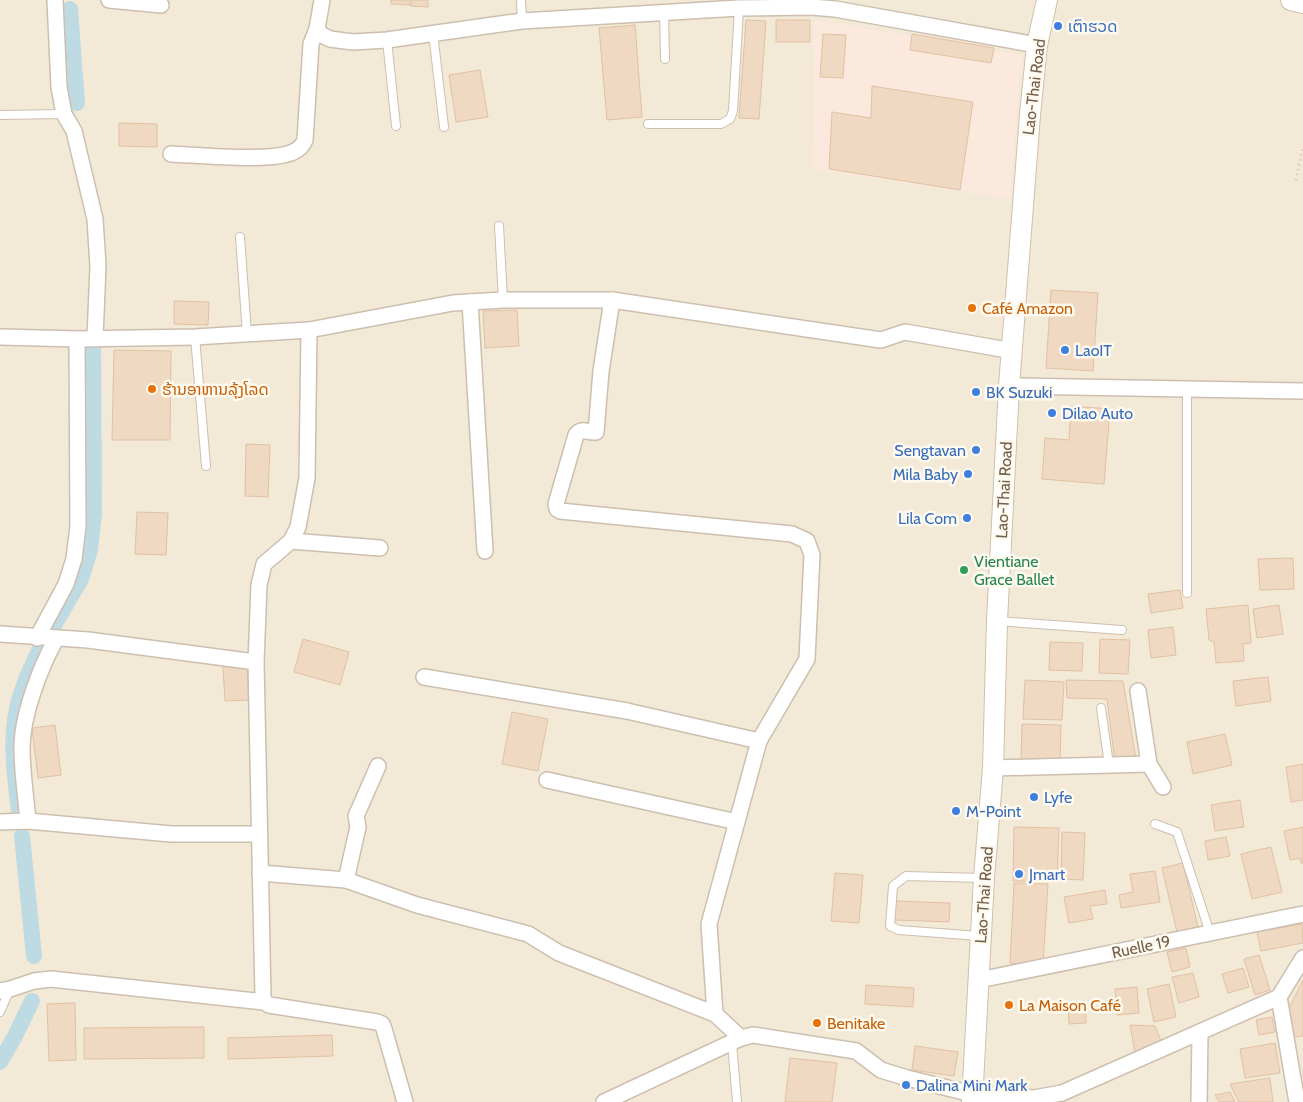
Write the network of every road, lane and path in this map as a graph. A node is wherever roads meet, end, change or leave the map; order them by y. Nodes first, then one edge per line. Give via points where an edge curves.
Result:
1 (54, 0) edge
2 (109, 0) edge
3 (322, 0) edge
4 (521, 0) edge
5 (1047, 0) edge
6 (1291, 0) edge
7 (1303, 3) edge
8 (160, 5) dead end
9 (739, 8) junction
10 (664, 12) junction
11 (522, 21) junction
12 (317, 29) junction
13 (433, 33) junction
14 (387, 40) junction
15 (1038, 45) junction
16 (665, 59) dead end
17 (64, 114) junction
18 (0, 115) edge
19 (648, 124) dead end
20 (396, 126) dead end
21 (444, 127) dead end
22 (1303, 146) edge
23 (171, 154) dead end
24 (1296, 180) dead end
25 (498, 226) dead end
26 (240, 237) dead end
27 (503, 300) junction
28 (612, 300) junction
29 (470, 302) junction
30 (309, 330) junction
31 (247, 334) junction
32 (0, 337) edge
33 (195, 337) junction
34 (95, 338) junction
35 (77, 339) junction
36 (1012, 351) junction
37 (1009, 386) junction
38 (1187, 389) junction
39 (1303, 391) edge
40 (206, 466) dead end
41 (291, 541) junction
42 (380, 548) dead end
43 (485, 550) dead end
44 (1187, 593) dead end
45 (997, 621) junction
46 (1122, 630) dead end
47 (0, 634) edge
48 (37, 638) junction
49 (56, 639) junction
50 (256, 662) junction
51 (424, 677) dead end
52 (1138, 691) dead end
53 (1101, 708) dead end
54 (758, 741) junction
55 (1149, 764) junction
56 (1109, 765) junction
57 (378, 766) dead end
58 (993, 768) junction
59 (547, 780) dead end
60 (1163, 786) dead end
61 (0, 822) edge
62 (28, 822) junction
63 (737, 822) junction
64 (1155, 824) dead end
65 (258, 834) junction
66 (260, 873) junction
67 (984, 878) junction
68 (346, 880) junction
69 (1303, 914) edge
70 (1210, 933) junction
71 (981, 936) junction
72 (1303, 958) edge
73 (979, 980) junction
74 (5, 990) edge
75 (1279, 997) junction
76 (264, 1002) junction
77 (0, 1012) edge
78 (715, 1014) junction
79 (1200, 1032) junction
80 (736, 1040) junction
81 (972, 1098) edge
82 (405, 1102) edge
83 (604, 1102) edge
84 (737, 1102) edge
85 (1200, 1102) edge
86 (1297, 1102) edge

1 - 17 street via 59,87
2 - 8 street
3 - 12 street
4 - 11 lane
5 - 15 street, Lao-Thai Road
6 - 7 street
9 - 10 street
9 - 15 street via 835,9
9 - 19 lane via 730,119 721,124
10 - 11 street
10 - 16 lane
11 - 13 street
12 - 14 street via 330,39 353,42
12 - 23 street via 311,44 302,147 294,152 268,157
13 - 14 street
13 - 21 lane
14 - 20 lane
15 - 36 street, Lao-Thai Road
17 - 18 lane
17 - 34 street via 74,130 95,219 98,266
22 - 24 path
25 - 27 lane
26 - 31 lane
27 - 28 street
27 - 29 street
28 - 36 street via 881,340 905,332
28 - 54 street via 596,432 582,430 576,435 557,509 792,534 807,541 812,555 808,659
29 - 30 street
29 - 43 street
30 - 31 street
30 - 41 street via 307,478 298,527
31 - 33 street
32 - 35 street
33 - 34 street
33 - 40 lane
34 - 35 street
35 - 48 street via 78,526 74,559 66,584
36 - 37 street, Lao-Thai Road
37 - 38 street
37 - 45 street, Lao-Thai Road
38 - 39 street
38 - 44 lane
41 - 42 street
41 - 50 street via 264,564 259,585
45 - 46 lane
45 - 58 street, Lao-Thai Road
47 - 48 street
48 - 49 street
49 - 50 street via 88,640
49 - 62 street via 25,719 22,748
50 - 65 street
51 - 54 street via 627,711
52 - 55 street
53 - 56 lane
54 - 63 street
55 - 56 street
55 - 60 street
56 - 58 street
57 - 68 street via 356,816 358,827
58 - 67 street, Lao-Thai Road
59 - 63 street
61 - 62 street
62 - 65 street via 170,834
63 - 78 street via 709,924
64 - 70 lane via 1177,832
65 - 66 street
66 - 68 street
66 - 76 street
67 - 71 street, Lao-Thai Road
67 - 71 lane via 906,876 893,886 890,912 890,926 899,930
68 - 78 street via 418,905 528,934 559,953
69 - 70 street, Ruelle 19
70 - 73 street, Ruelle 19
71 - 73 street, Lao-Thai Road
72 - 75 street
73 - 81 street, Lao-Thai Road
74 - 76 street via 51,979
74 - 77 lane
75 - 79 street
75 - 86 street
76 - 82 street via 382,1024
78 - 80 street
79 - 81 street via 1062,1093 1034,1098
79 - 85 street
80 - 81 street via 752,1035 856,1051 881,1070
80 - 83 street
80 - 84 lane

